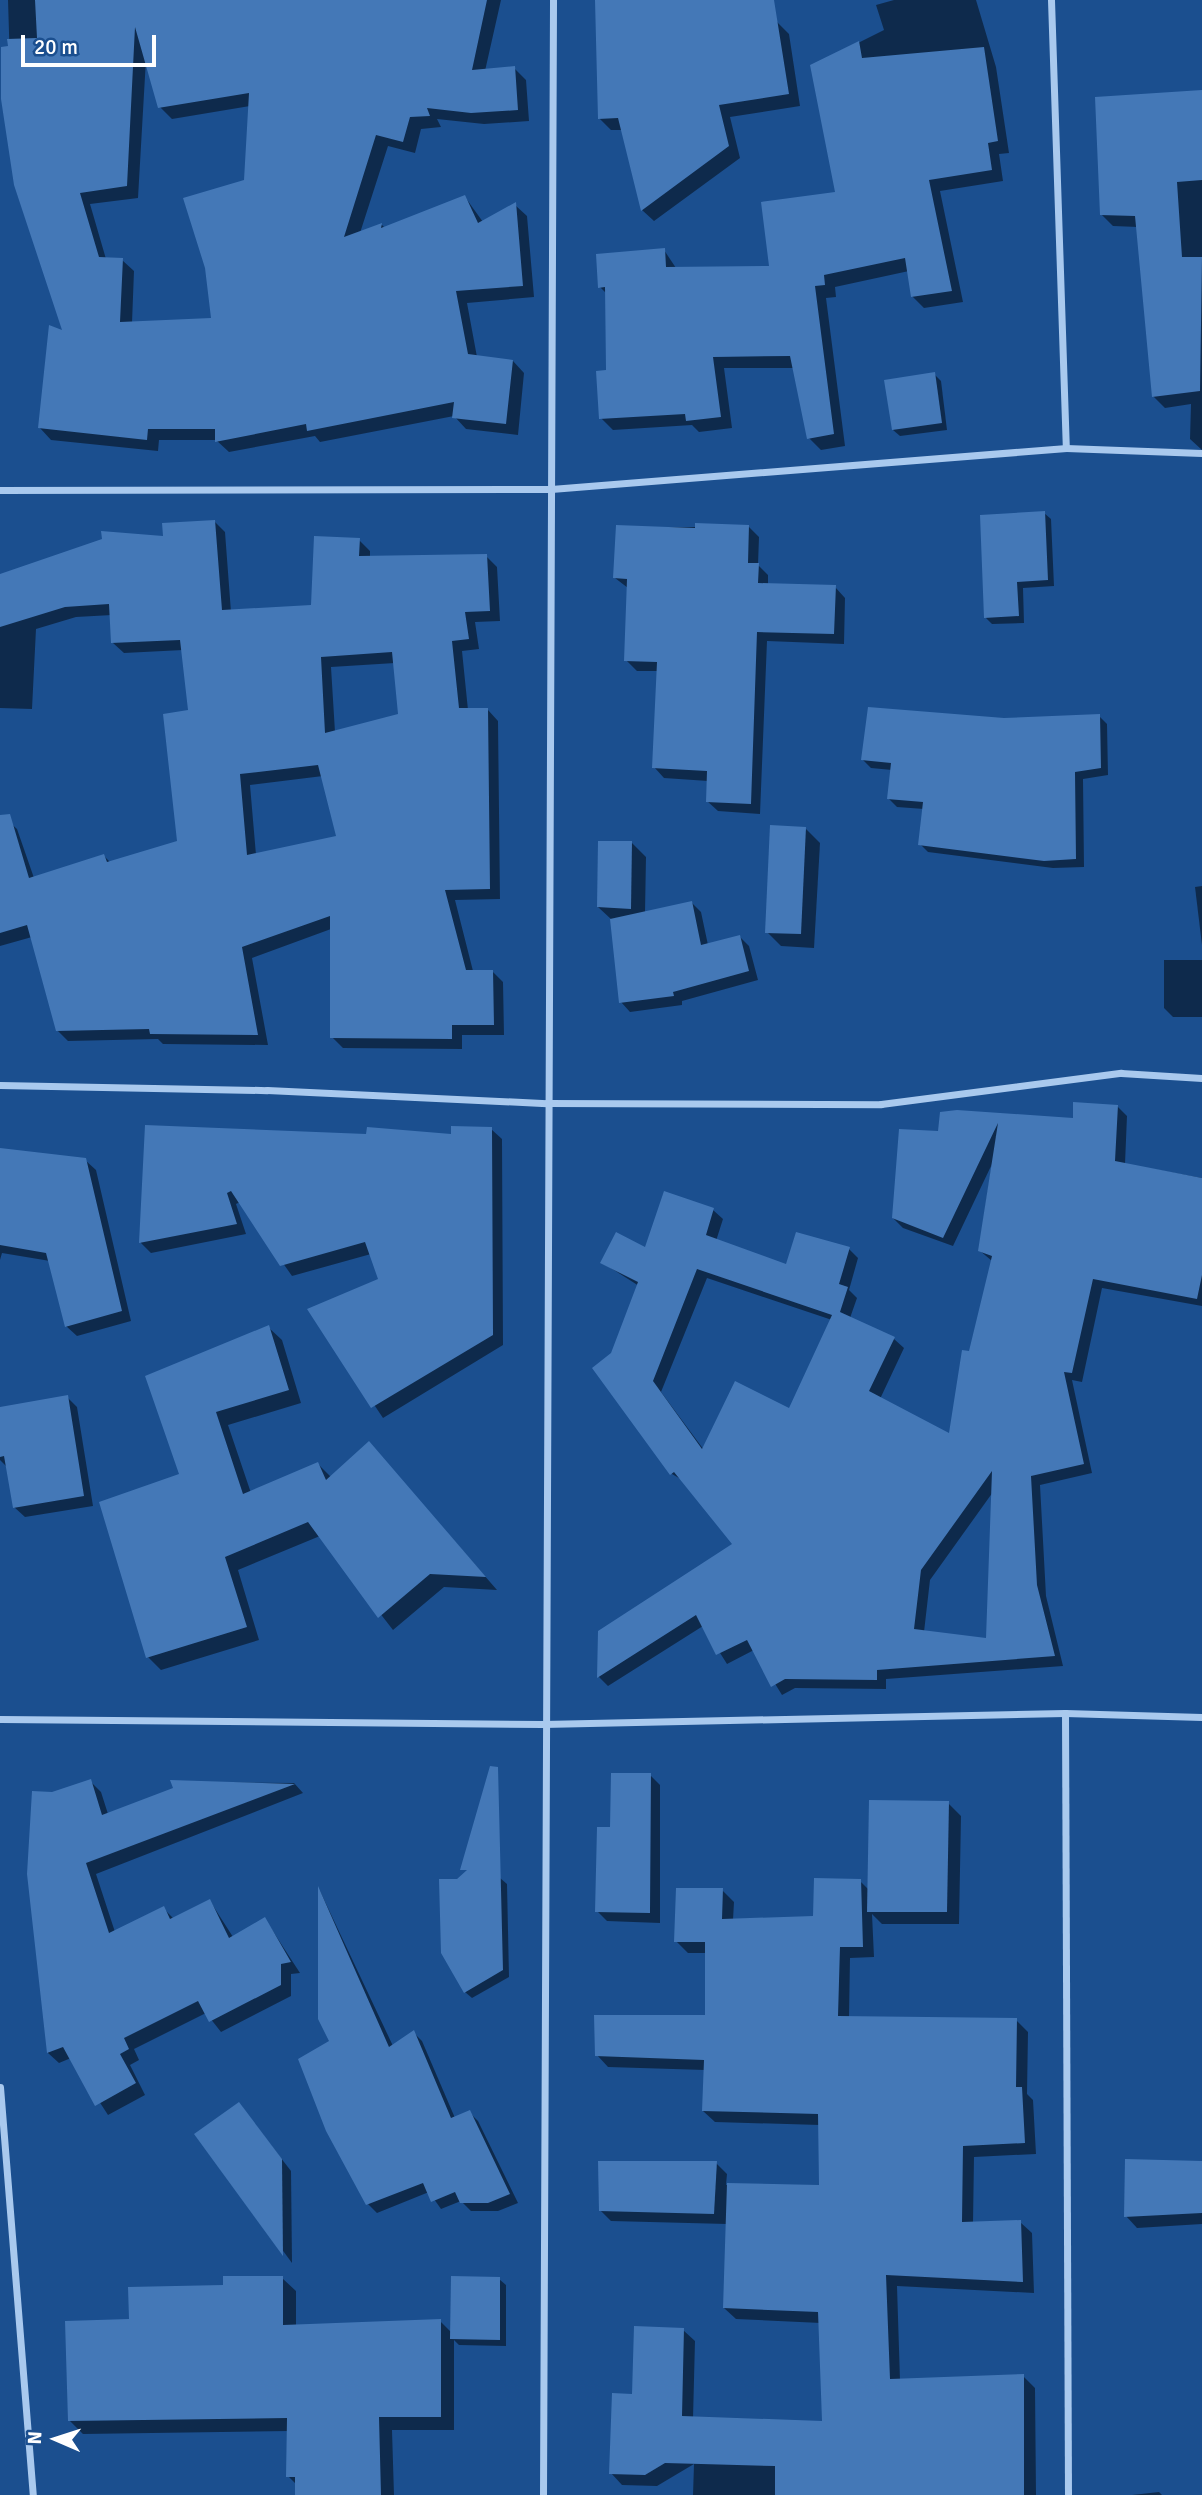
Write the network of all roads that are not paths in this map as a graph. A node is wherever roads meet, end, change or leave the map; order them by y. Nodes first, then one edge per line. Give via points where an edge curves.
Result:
1 (553, 0) edge
2 (1051, 0) edge
3 (1066, 448) junction
4 (1202, 453) edge
5 (551, 489) junction
6 (0, 491) edge
7 (1202, 1079) edge
8 (0, 1085) edge
9 (547, 1103) junction
10 (1065, 1713) junction
11 (1202, 1717) edge
12 (0, 1719) edge
13 (543, 1724) junction
14 (0, 2087) edge
15 (33, 2495) edge
16 (543, 2495) edge
17 (1068, 2495) edge

1 - 5 street
2 - 3 street
3 - 4 street
3 - 5 street
5 - 6 street
5 - 9 street
7 - 9 street via 1121,1073 881,1104
8 - 9 street via 267,1090
9 - 13 street
10 - 11 street
10 - 13 street
10 - 17 street
12 - 13 street
13 - 16 street
14 - 15 street

